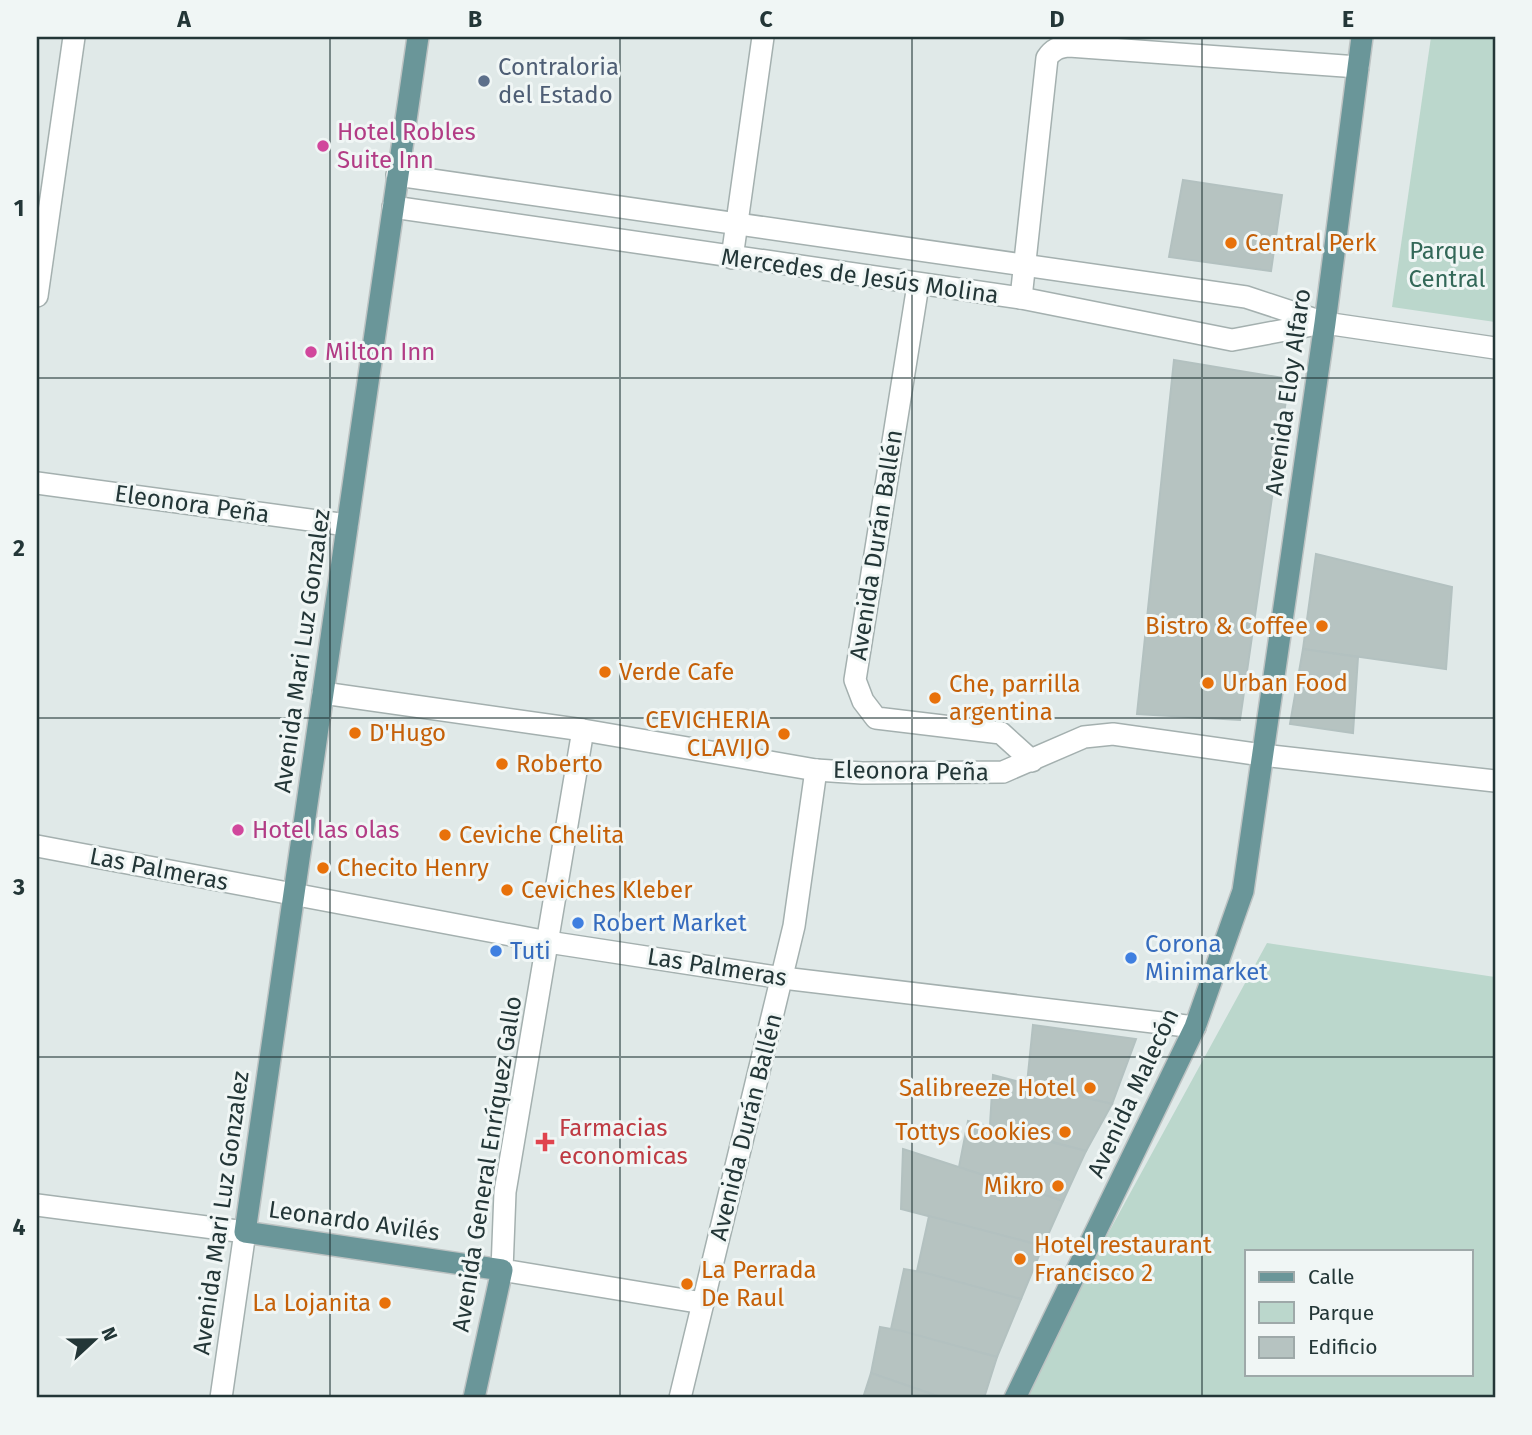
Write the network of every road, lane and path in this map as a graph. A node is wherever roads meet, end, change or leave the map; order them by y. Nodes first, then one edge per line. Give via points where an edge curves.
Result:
1 (74, 37) edge
2 (418, 37) edge
3 (763, 37) edge
4 (1362, 37) edge
5 (1358, 66) junction
6 (397, 175) junction
7 (393, 207) junction
8 (736, 225) junction
9 (732, 258) junction
10 (1024, 265) junction
11 (918, 285) junction
12 (37, 296) edge
13 (1021, 298) junction
14 (1325, 323) junction
15 (1495, 348) edge
16 (37, 483) edge
17 (346, 525) junction
18 (323, 693) junction
19 (583, 730) junction
20 (1262, 755) junction
21 (1032, 761) junction
22 (816, 770) junction
23 (1495, 781) edge
24 (37, 846) edge
25 (294, 895) junction
26 (548, 942) junction
27 (783, 978) junction
28 (1195, 1027) junction
29 (37, 1205) edge
30 (245, 1232) junction
31 (502, 1270) junction
32 (704, 1303) junction
33 (221, 1398) edge
34 (474, 1398) edge
35 (681, 1398) edge
36 (1015, 1398) edge

1 - 12 street
2 - 6 main road, Avenida Mari Luz Gonzalez
3 - 8 street
4 - 5 main road, Avenida Eloy Alfaro
5 - 10 street via 1058,47 1047,58
5 - 14 main road, Avenida Eloy Alfaro
6 - 7 main road, Avenida Mari Luz Gonzalez
6 - 8 street, Mercedes de Jesús Molina
7 - 9 street, Mercedes de Jesús Molina
7 - 17 main road, Avenida Mari Luz Gonzalez
8 - 9 street
8 - 10 street, Mercedes de Jesús Molina
9 - 11 street, Mercedes de Jesús Molina
10 - 13 street
10 - 14 street, Mercedes de Jesús Molina via 1246,297
11 - 13 street, Mercedes de Jesús Molina
11 - 21 street, Avenida Durán Ballén via 855,680 876,718 1001,733
13 - 14 street, Mercedes de Jesús Molina via 1232,340
14 - 15 street, Mercedes de Jesús Molina
14 - 20 main road, Avenida Eloy Alfaro
16 - 17 street, Eleonora Peña
17 - 18 main road, Avenida Mari Luz Gonzalez
18 - 19 street, Eleonora Peña
18 - 25 main road, Avenida Mari Luz Gonzalez
19 - 22 street, Eleonora Peña
19 - 26 street, Avenida General Enríquez Gallo
20 - 21 street, Eleonora Peña via 1113,734 1084,737
20 - 23 street, Eleonora Peña
20 - 28 main road, Avenida Malecón via 1243,891
21 - 22 street, Eleonora Peña via 1003,772
22 - 27 street, Avenida Durán Ballén
24 - 25 street, Las Palmeras
25 - 26 street, Las Palmeras
25 - 30 main road, Avenida Mari Luz Gonzalez
26 - 27 street, Las Palmeras
26 - 31 street, Avenida General Enríquez Gallo via 505,1192
27 - 28 street, Las Palmeras
27 - 32 street, Avenida Durán Ballén
28 - 36 main road, Avenida Malecón
29 - 30 street, Leonardo Avilés
30 - 31 main road, Leonardo Avilés
30 - 33 street, Avenida Mari Luz Gonzalez
31 - 32 street, Leonardo Avilés
31 - 34 main road, Avenida General Enríquez Gallo
32 - 35 street, Avenida Durán Ballén

